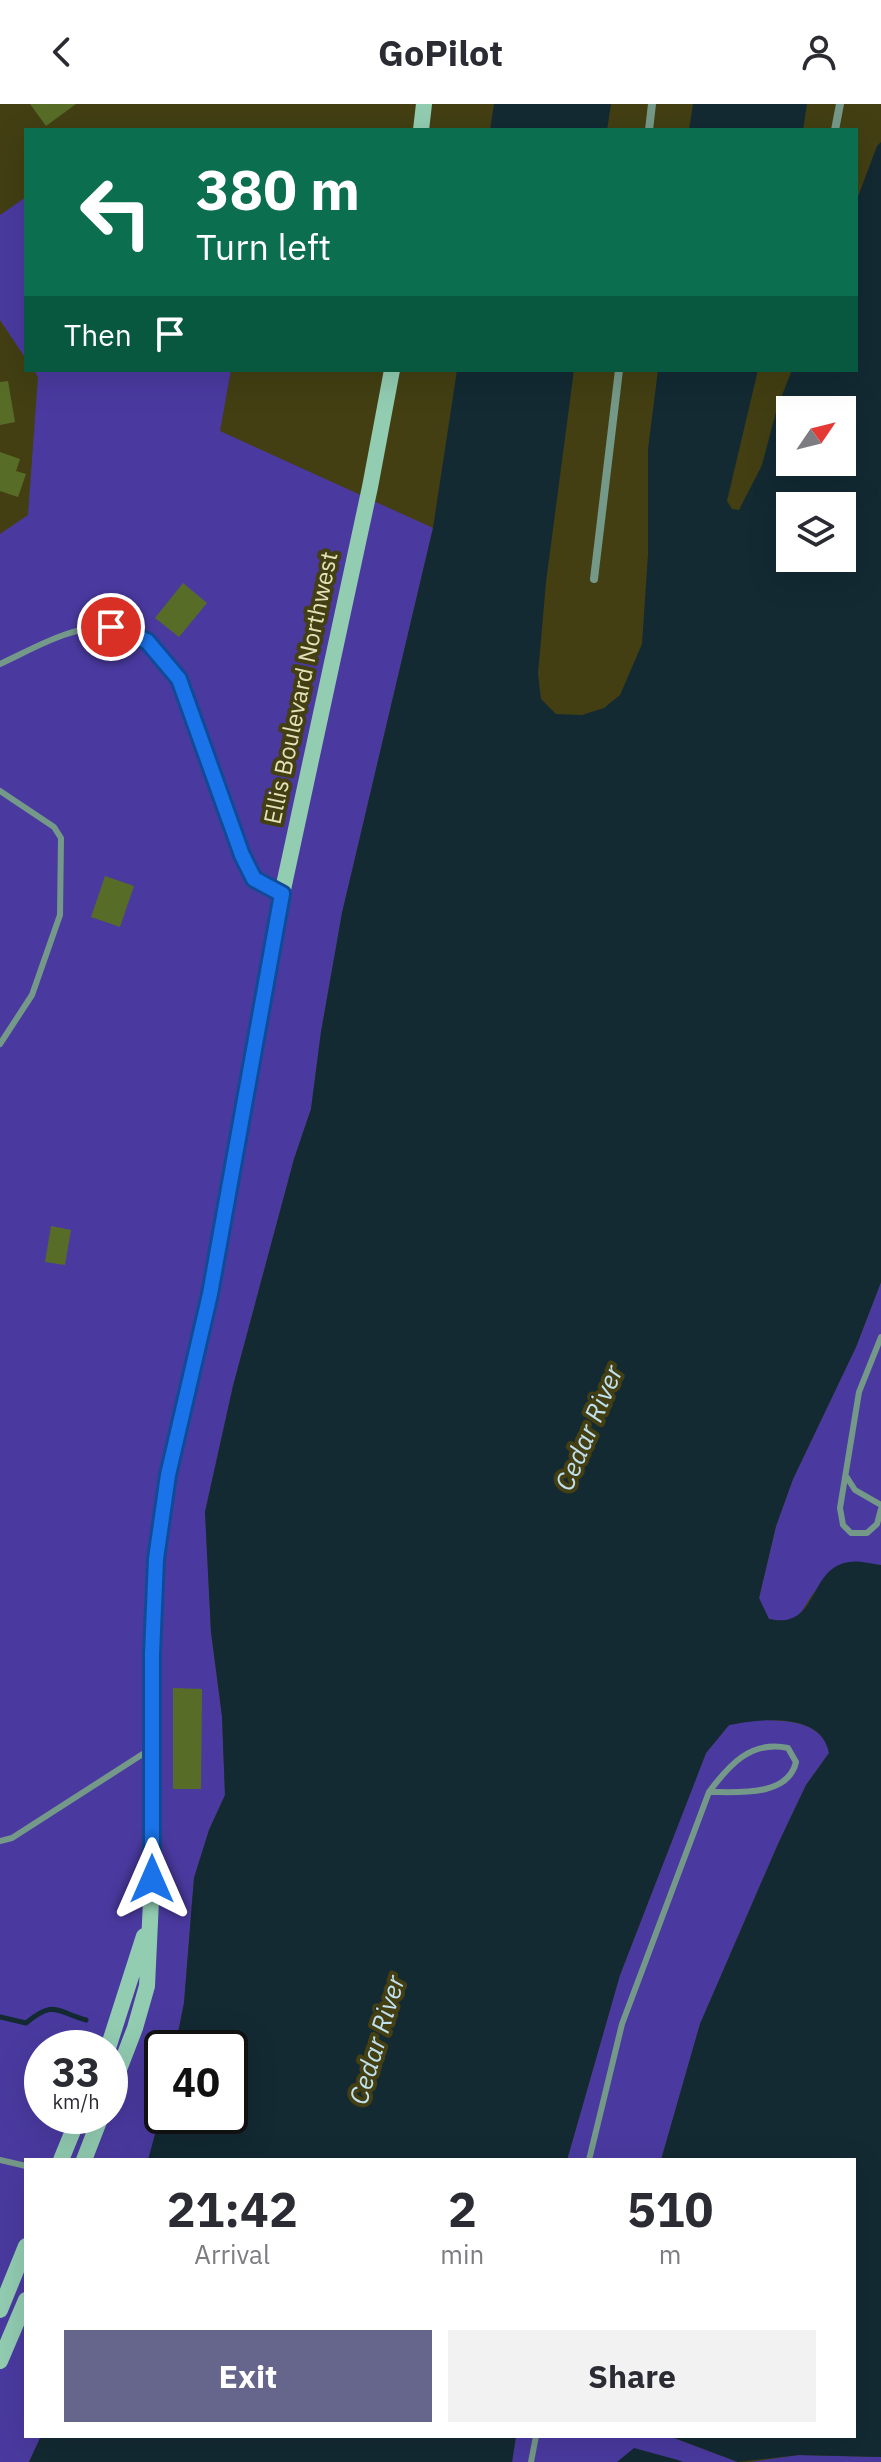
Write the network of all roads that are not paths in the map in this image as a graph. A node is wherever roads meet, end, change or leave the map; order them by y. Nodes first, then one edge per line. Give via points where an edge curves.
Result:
1 (424, 104) edge
2 (652, 104) edge
3 (840, 104) edge
4 (421, 128) edge
5 (649, 128) edge
6 (835, 128) edge
7 (392, 372) edge
8 (619, 372) edge
9 (594, 579) dead end
10 (0, 664) edge
11 (0, 791) edge
12 (282, 894) junction
13 (0, 1044) edge
14 (881, 1337) edge
15 (846, 1476) junction
16 (881, 1507) edge
17 (152, 1749) junction
18 (709, 1792) junction
19 (0, 1841) edge
20 (150, 1919) junction
21 (114, 2030) edge
22 (128, 2046) edge
23 (72, 2134) edge
24 (94, 2134) edge
25 (62, 2158) edge
26 (85, 2158) edge
27 (589, 2158) edge
28 (0, 2160) edge
29 (24, 2166) edge
30 (24, 2251) edge
31 (24, 2305) edge
32 (0, 2310) edge
33 (0, 2361) edge
34 (536, 2438) edge
35 (531, 2462) edge

1 - 4 street
2 - 5 street
3 - 6 street
7 - 12 street, Ellis Boulevard Northwest
8 - 9 street
10 - 12 lane via 82,630 111,627 147,641 179,679 254,879
11 - 13 lane via 54,827 61,838 60,915 32,995
12 - 17 street, Ellis Boulevard Northwest via 210,1294 168,1475 156,1559
14 - 15 lane via 859,1392
15 - 16 lane via 855,1490
15 - 16 lane via 840,1508 843,1525 851,1533 867,1533 877,1524
17 - 19 lane
17 - 20 street, Ellis Boulevard Northwest
18 - 18 lane via 731,1763 751,1752 788,1748 796,1762 785,1780 755,1792
18 - 27 lane via 622,2024
20 - 21 street, Ellis Boulevard Northwest
20 - 22 street, Ellis Boulevard Northwest via 147,1986
23 - 25 street
24 - 26 street
28 - 29 lane
30 - 32 street
31 - 33 street
34 - 35 lane

